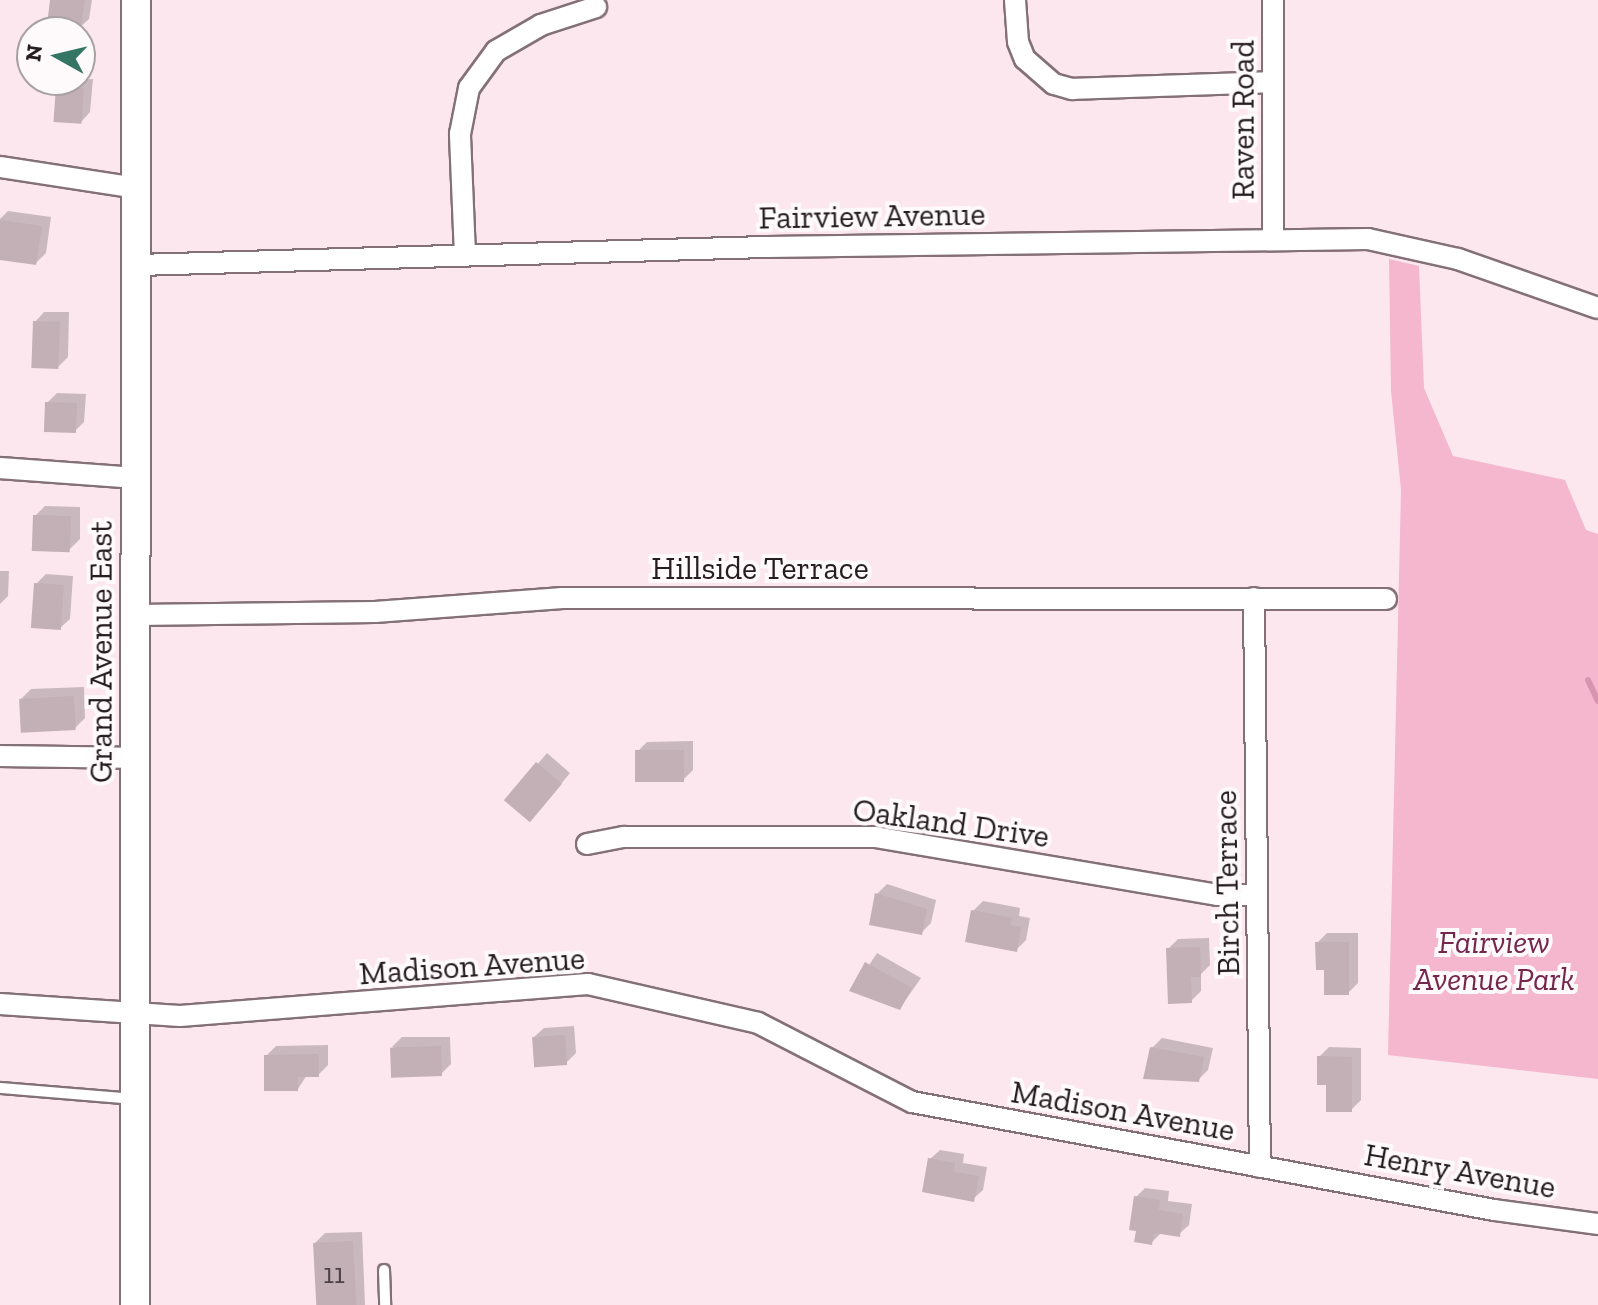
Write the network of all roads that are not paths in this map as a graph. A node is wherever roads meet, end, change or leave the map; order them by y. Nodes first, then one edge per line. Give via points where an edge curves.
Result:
1 (136, 0) edge
2 (1015, 0) edge
3 (1273, 0) edge
4 (596, 7) dead end
5 (1273, 82) junction
6 (0, 167) edge
7 (137, 188) junction
8 (1273, 240) junction
9 (465, 255) junction
10 (137, 265) junction
11 (1598, 308) edge
12 (0, 468) edge
13 (137, 478) junction
14 (1254, 598) junction
15 (1386, 599) dead end
16 (135, 615) junction
17 (0, 756) edge
18 (135, 758) junction
19 (587, 844) dead end
20 (1257, 895) junction
21 (0, 1004) edge
22 (133, 1011) junction
23 (0, 1088) edge
24 (135, 1099) junction
25 (1260, 1167) junction
26 (1313, 1175) joint
27 (1598, 1224) edge
28 (384, 1270) dead end
29 (135, 1305) edge
30 (385, 1305) edge

1 - 7 main road, Grand Avenue East
2 - 5 street via 1018,42 1025,59 1054,84 1072,89
3 - 5 street, Raven Road
4 - 9 street via 541,25 496,51 469,88 460,134
5 - 8 street, Raven Road
6 - 7 street
7 - 10 main road, Grand Avenue East
8 - 9 street, Fairview Avenue
8 - 11 street, Fairview Avenue via 1368,239 1469,262
9 - 10 street, Fairview Avenue
10 - 13 main road, Grand Avenue East
12 - 13 street
13 - 16 main road, Grand Avenue East
14 - 15 street, Hillside Terrace
14 - 16 street, Hillside Terrace via 562,598 375,612
14 - 20 street, Birch Terrace
16 - 18 main road, Grand Avenue East
17 - 18 street
18 - 22 main road, Grand Avenue East
19 - 20 street, Oakland Drive via 624,837 875,837 1217,895
20 - 25 street, Birch Terrace
21 - 22 street, Madison Avenue
22 - 24 main road, Grand Avenue East
22 - 25 street, Madison Avenue via 210,1014 588,984 758,1023 912,1102
23 - 24 lane
24 - 29 main road, Grand Avenue East
25 - 26 street, Madison Avenue
26 - 27 street, Henry Avenue
28 - 30 lane

